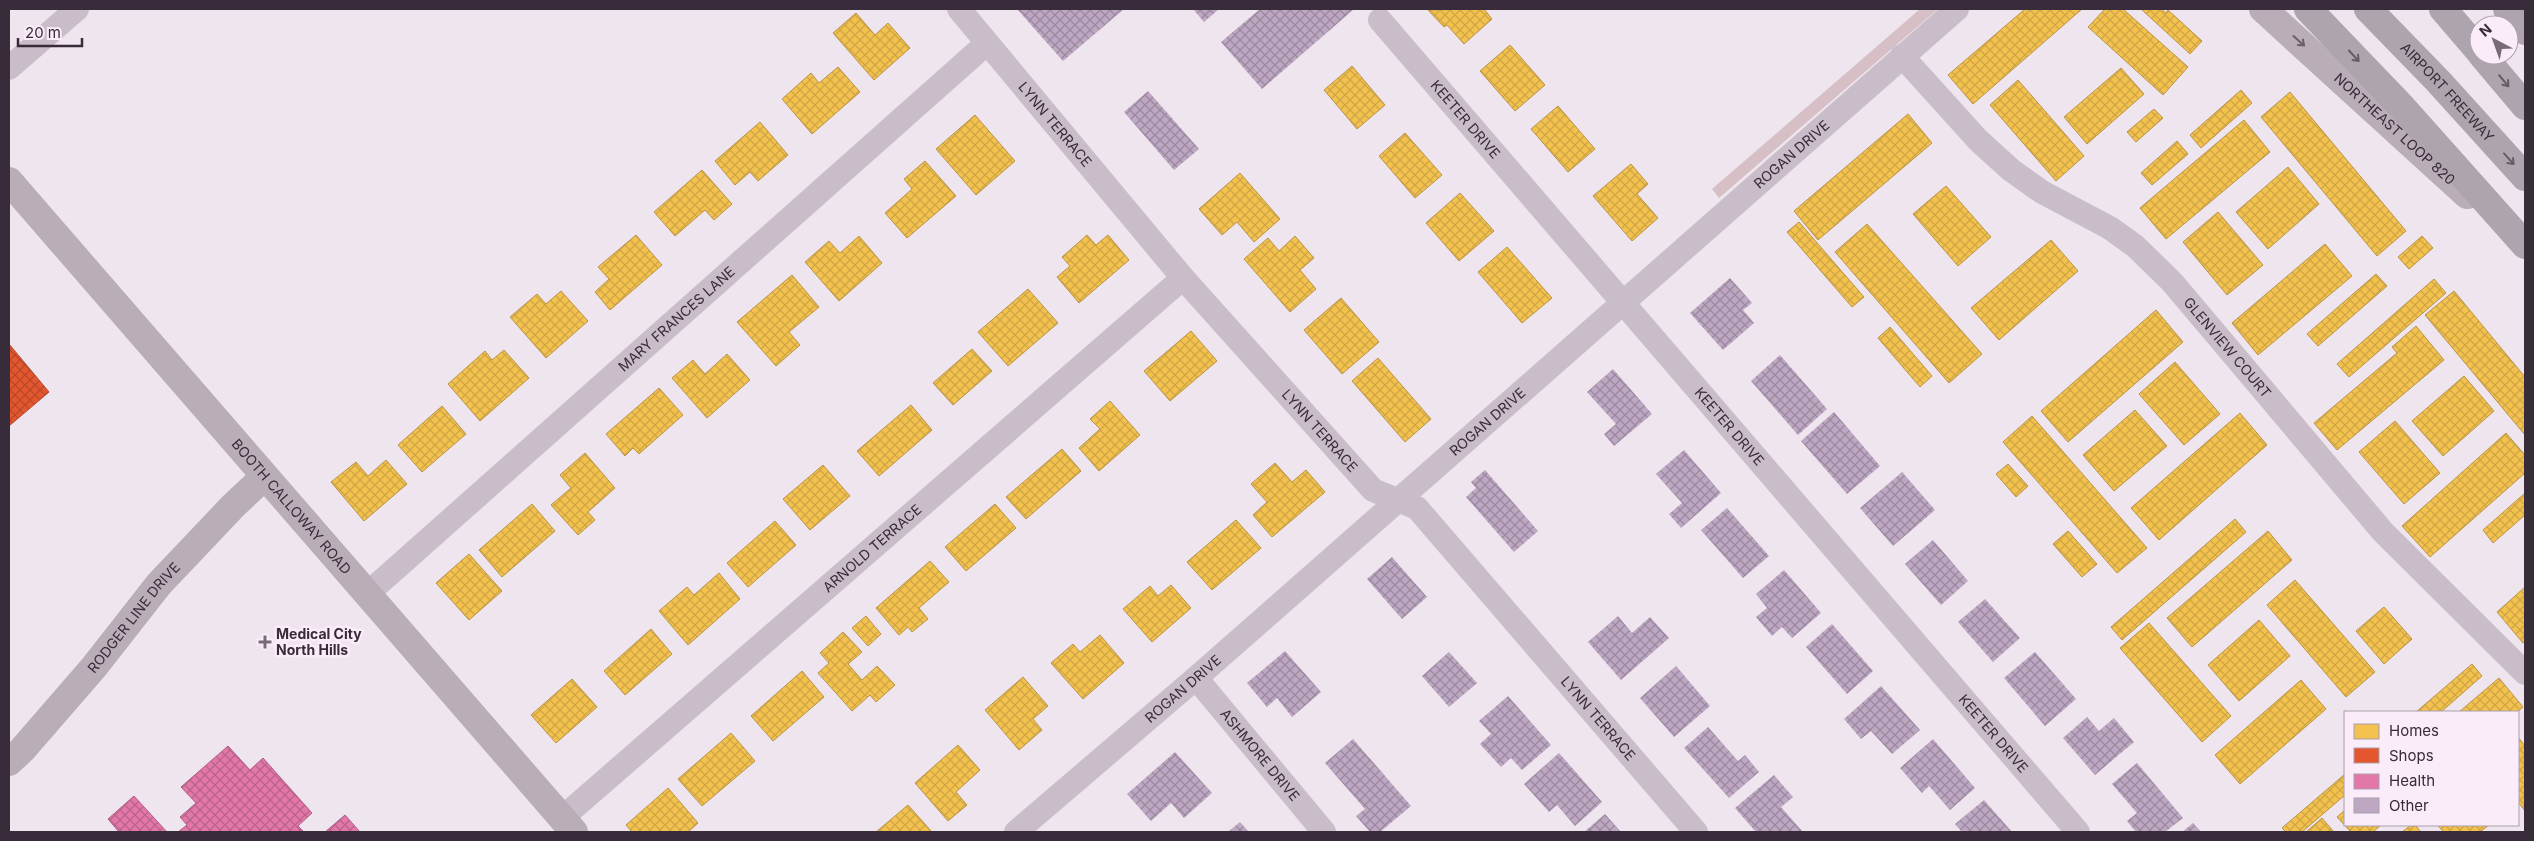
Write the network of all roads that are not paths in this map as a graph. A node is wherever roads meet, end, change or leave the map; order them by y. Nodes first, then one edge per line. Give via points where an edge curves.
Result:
1 (77, 9) edge
2 (959, 9) edge
3 (1956, 9) edge
4 (2263, 9) edge
5 (2308, 9) edge
6 (2368, 9) edge
7 (2443, 9) edge
8 (2507, 9) edge
9 (1380, 20) dead end
10 (2525, 32) edge
11 (2469, 39) edge
12 (986, 44) junction
13 (1902, 56) junction
14 (2490, 65) edge
15 (9, 68) edge
16 (2525, 106) edge
17 (2525, 177) edge
18 (9, 181) edge
19 (2525, 246) edge
20 (1183, 278) junction
21 (1622, 303) junction
22 (264, 477) junction
23 (1397, 500) junction
24 (367, 594) junction
25 (2525, 673) edge
26 (1196, 678) junction
27 (9, 762) edge
28 (568, 825) edge
29 (1016, 832) edge
30 (1324, 832) edge
31 (1696, 832) edge
32 (2078, 832) edge

1 - 15 street
2 - 12 street, LYNN TERRACE
3 - 13 street, ROGAN DRIVE
4 -> 19 street, NORTHEAST LOOP 820
5 -> 19 highway via 2402,107
6 -> 17 highway, AIRPORT FREEWAY
7 - 11 highway
8 - 10 highway
9 - 21 street, KEETER DRIVE
12 - 20 street, LYNN TERRACE
12 - 24 street, MARY FRANCES LANE
13 - 21 street, ROGAN DRIVE
13 - 25 street, GLENVIEW COURT via 1978,140 2011,170 2042,192 2110,228 2135,246 2172,282 2382,532
14 -> 16 highway
18 - 22 street, BOOTH CALLOWAY ROAD
20 - 23 street, LYNN TERRACE via 1373,490
20 - 28 street, ARNOLD TERRACE
21 - 23 street, ROGAN DRIVE
21 - 32 street, KEETER DRIVE
22 - 24 street, BOOTH CALLOWAY ROAD
22 - 27 street, RODGER LINE DRIVE via 159,584 94,667
23 - 26 street, ROGAN DRIVE
23 - 31 street, LYNN TERRACE via 1417,508
24 - 28 street, BOOTH CALLOWAY ROAD
26 - 29 street, ROGAN DRIVE
26 - 30 street, ASHMORE DRIVE

